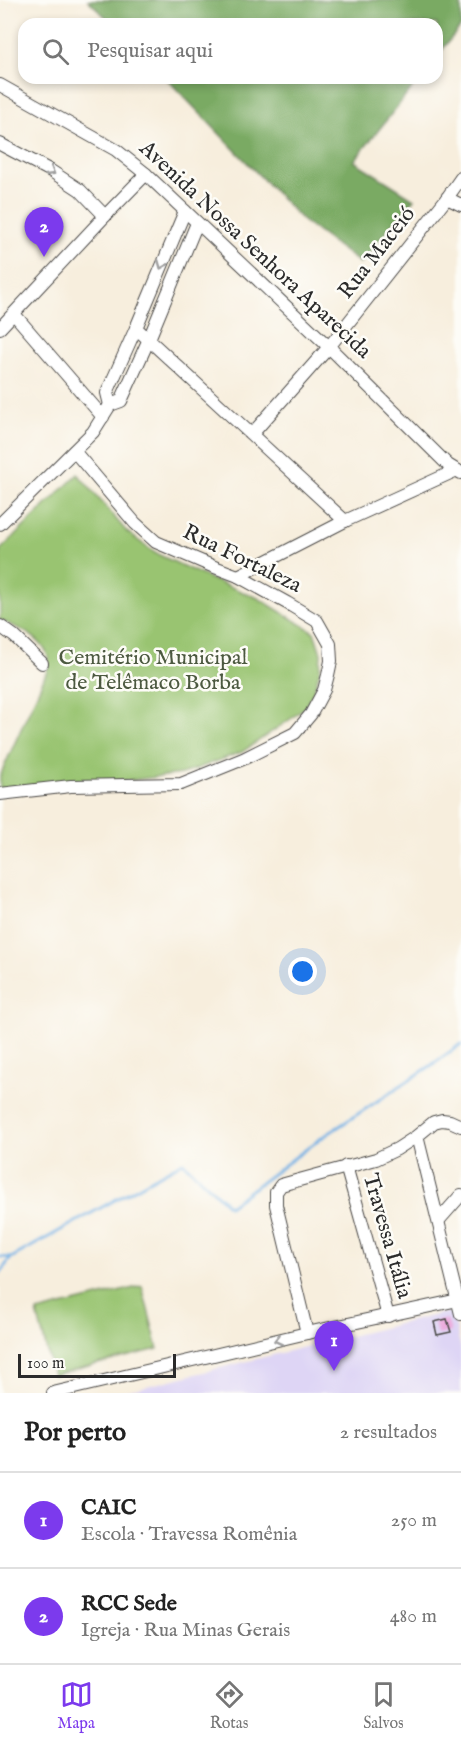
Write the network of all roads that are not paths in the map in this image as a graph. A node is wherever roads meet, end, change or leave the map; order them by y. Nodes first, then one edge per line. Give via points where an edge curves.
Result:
1 (0, 85) edge
2 (0, 144) edge
3 (146, 174) junction
4 (461, 178) edge
5 (447, 198) junction
6 (461, 205) edge
7 (184, 211) junction
8 (105, 216) junction
9 (197, 223) junction
10 (14, 314) junction
11 (0, 328) edge
12 (136, 328) junction
13 (150, 339) junction
14 (329, 347) junction
15 (110, 405) junction
16 (103, 417) junction
17 (252, 434) junction
18 (74, 451) junction
19 (459, 472) edge
20 (345, 521) junction
21 (0, 524) edge
22 (237, 576) junction
23 (0, 626) edge
24 (42, 663) dead end
25 (0, 794) edge
26 (461, 1126) edge
27 (417, 1136) junction
28 (346, 1166) junction
29 (461, 1195) edge
30 (439, 1220) junction
31 (460, 1299) edge
32 (461, 1314) edge
33 (388, 1316) junction
34 (307, 1333) junction
35 (53, 1393) edge

1 - 3 street, Avenida Nossa Senhora Aparecida via 116,150
2 -> 8 street via 80,190
3 - 7 street, Avenida Nossa Senhora Aparecida
3 - 8 street
4 - 5 street, Rua Maceió
5 - 6 street
5 - 14 street, Rua Maceió
7 - 9 street, Avenida Nossa Senhora Aparecida
7 -> 12 street
8 - 10 street
9 - 13 street
9 - 14 street, Avenida Nossa Senhora Aparecida
10 - 11 street
10 - 16 street
12 - 13 street
12 - 15 street via 107,393
13 - 15 street via 124,396
13 - 17 street
14 - 17 street, Rua Maceió
14 - 19 street, Avenida Nossa Senhora Aparecida
15 - 16 street
16 - 18 street
17 - 20 street
18 - 21 street
18 - 22 street, Rua Fortaleza via 156,542
19 - 20 street
20 - 22 street
22 - 25 street, Rua Fortaleza via 317,621 330,644 331,661 324,690 295,733 181,784 71,786
23 - 24 street
26 - 27 street via 442,1120
27 - 28 street via 376,1159
27 - 30 street
28 - 33 street, Travessa Itália
28 - 34 street via 280,1185 276,1192
29 - 30 street
30 - 31 street
31 - 32 street
31 - 33 street
33 - 34 street
34 -> 35 street

